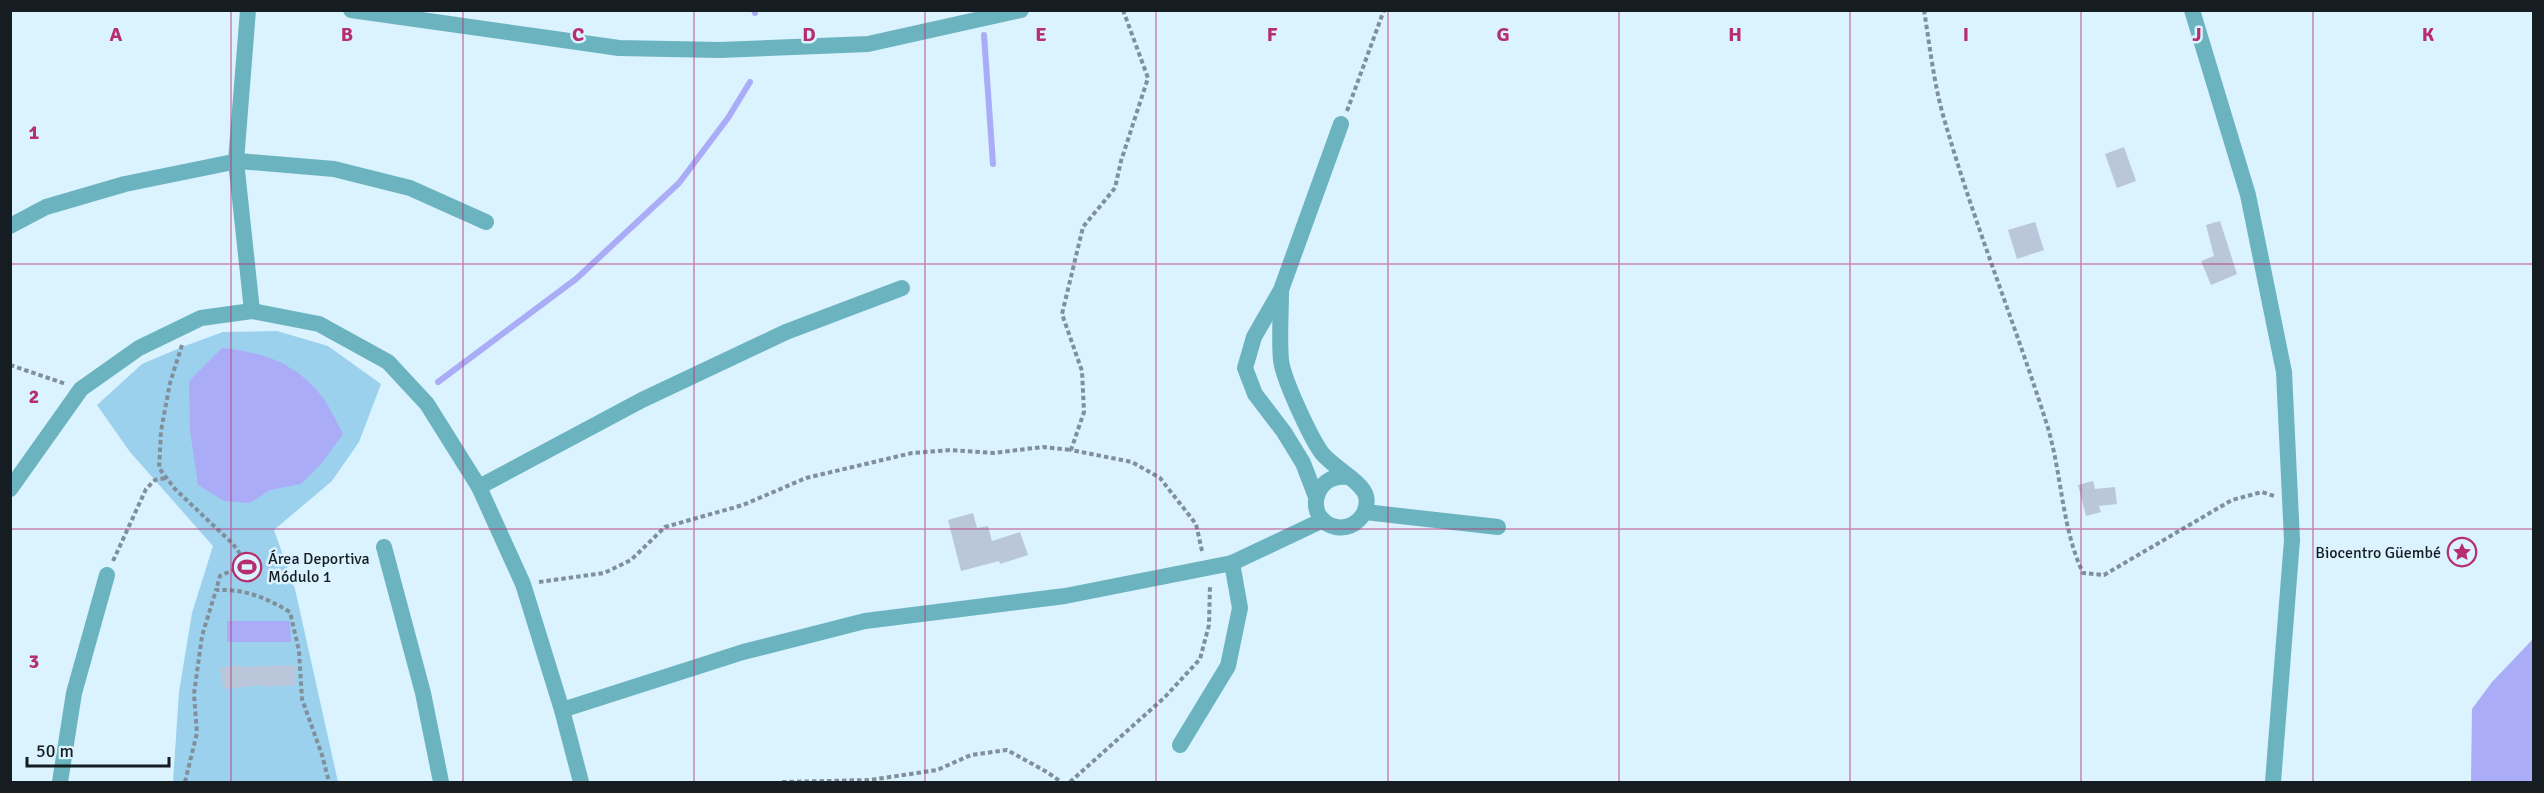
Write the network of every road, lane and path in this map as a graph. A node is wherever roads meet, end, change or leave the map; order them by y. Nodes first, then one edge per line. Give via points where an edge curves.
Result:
1 (248, 10) edge
2 (351, 10) edge
3 (1022, 10) edge
4 (1123, 10) edge
5 (1384, 10) edge
6 (1924, 10) edge
7 (2192, 10) edge
8 (1341, 124) joint
9 (236, 161) junction
10 (486, 222) dead end
11 (10, 226) edge
12 (902, 288) dead end
13 (1281, 291) junction
14 (252, 311) junction
15 (189, 324) junction
16 (10, 365) edge
17 (81, 389) junction
18 (1071, 450) junction
19 (1348, 477) junction
20 (167, 478) junction
21 (479, 487) junction
22 (10, 489) edge
23 (1316, 497) junction
24 (2290, 501) junction
25 (1365, 512) junction
26 (1323, 520) junction
27 (1498, 527) dead end
28 (384, 547) dead end
29 (1232, 563) junction
30 (1207, 568) junction
31 (107, 575) joint
32 (523, 584) junction
33 (216, 590) junction
34 (562, 710) junction
35 (1180, 746) dead end
36 (60, 783) edge
37 (185, 783) edge
38 (329, 783) edge
39 (441, 783) edge
40 (581, 783) edge
41 (782, 783) edge
42 (1061, 783) edge
43 (1070, 783) edge
44 (2273, 783) edge

1 - 9 street
2 - 3 street via 619,48 720,50 868,44
4 - 18 path via 1148,78 1115,188 1083,227 1062,314 1082,371 1084,412
5 - 8 path
6 - 24 path via 1944,120 2023,349 2053,447 2072,551 2083,573 2104,575 2232,500 2262,492
7 - 24 street via 2258,235 2284,372
8 - 13 street
9 - 10 street via 334,169 410,188
9 - 11 street via 125,184 46,207
9 - 14 street
12 - 21 street via 786,332 642,400
13 - 19 street via 1281,362 1301,415 1322,452
13 - 23 street via 1254,337 1245,368 1255,394 1303,463
14 - 15 street via 201,318
14 - 21 street via 319,324 388,362 427,404
15 - 17 street via 139,348
15 - 20 path via 170,383 161,431 159,468
16 - 17 path
17 - 22 street
18 - 30 path via 1132,462 1160,478 1196,524
18 - 32 path via 1043,447 993,453 912,453 806,478 743,505 665,527 631,560 604,573
19 - 23 street via 1324,483
19 - 25 street via 1356,481 1365,495
20 - 31 path via 155,480 146,489
20 - 33 path via 243,558 235,569 220,576
21 - 32 street
23 - 26 street
24 - 44 street via 2292,540
25 - 26 street via 1346,527 1338,528
25 - 27 street
26 - 29 street
28 - 39 street via 423,693
29 - 30 street
29 - 35 street via 1240,608 1228,666
30 - 34 street via 1065,596 865,621 743,652
30 - 43 path via 1211,587 1209,625 1200,659 1165,697
31 - 36 street via 74,693
32 - 34 street
33 - 37 path via 202,636 194,694 197,733
33 - 38 path via 240,590 290,612 299,651 302,699
34 - 40 street
41 - 42 path via 870,780 937,770 971,755 1006,750

